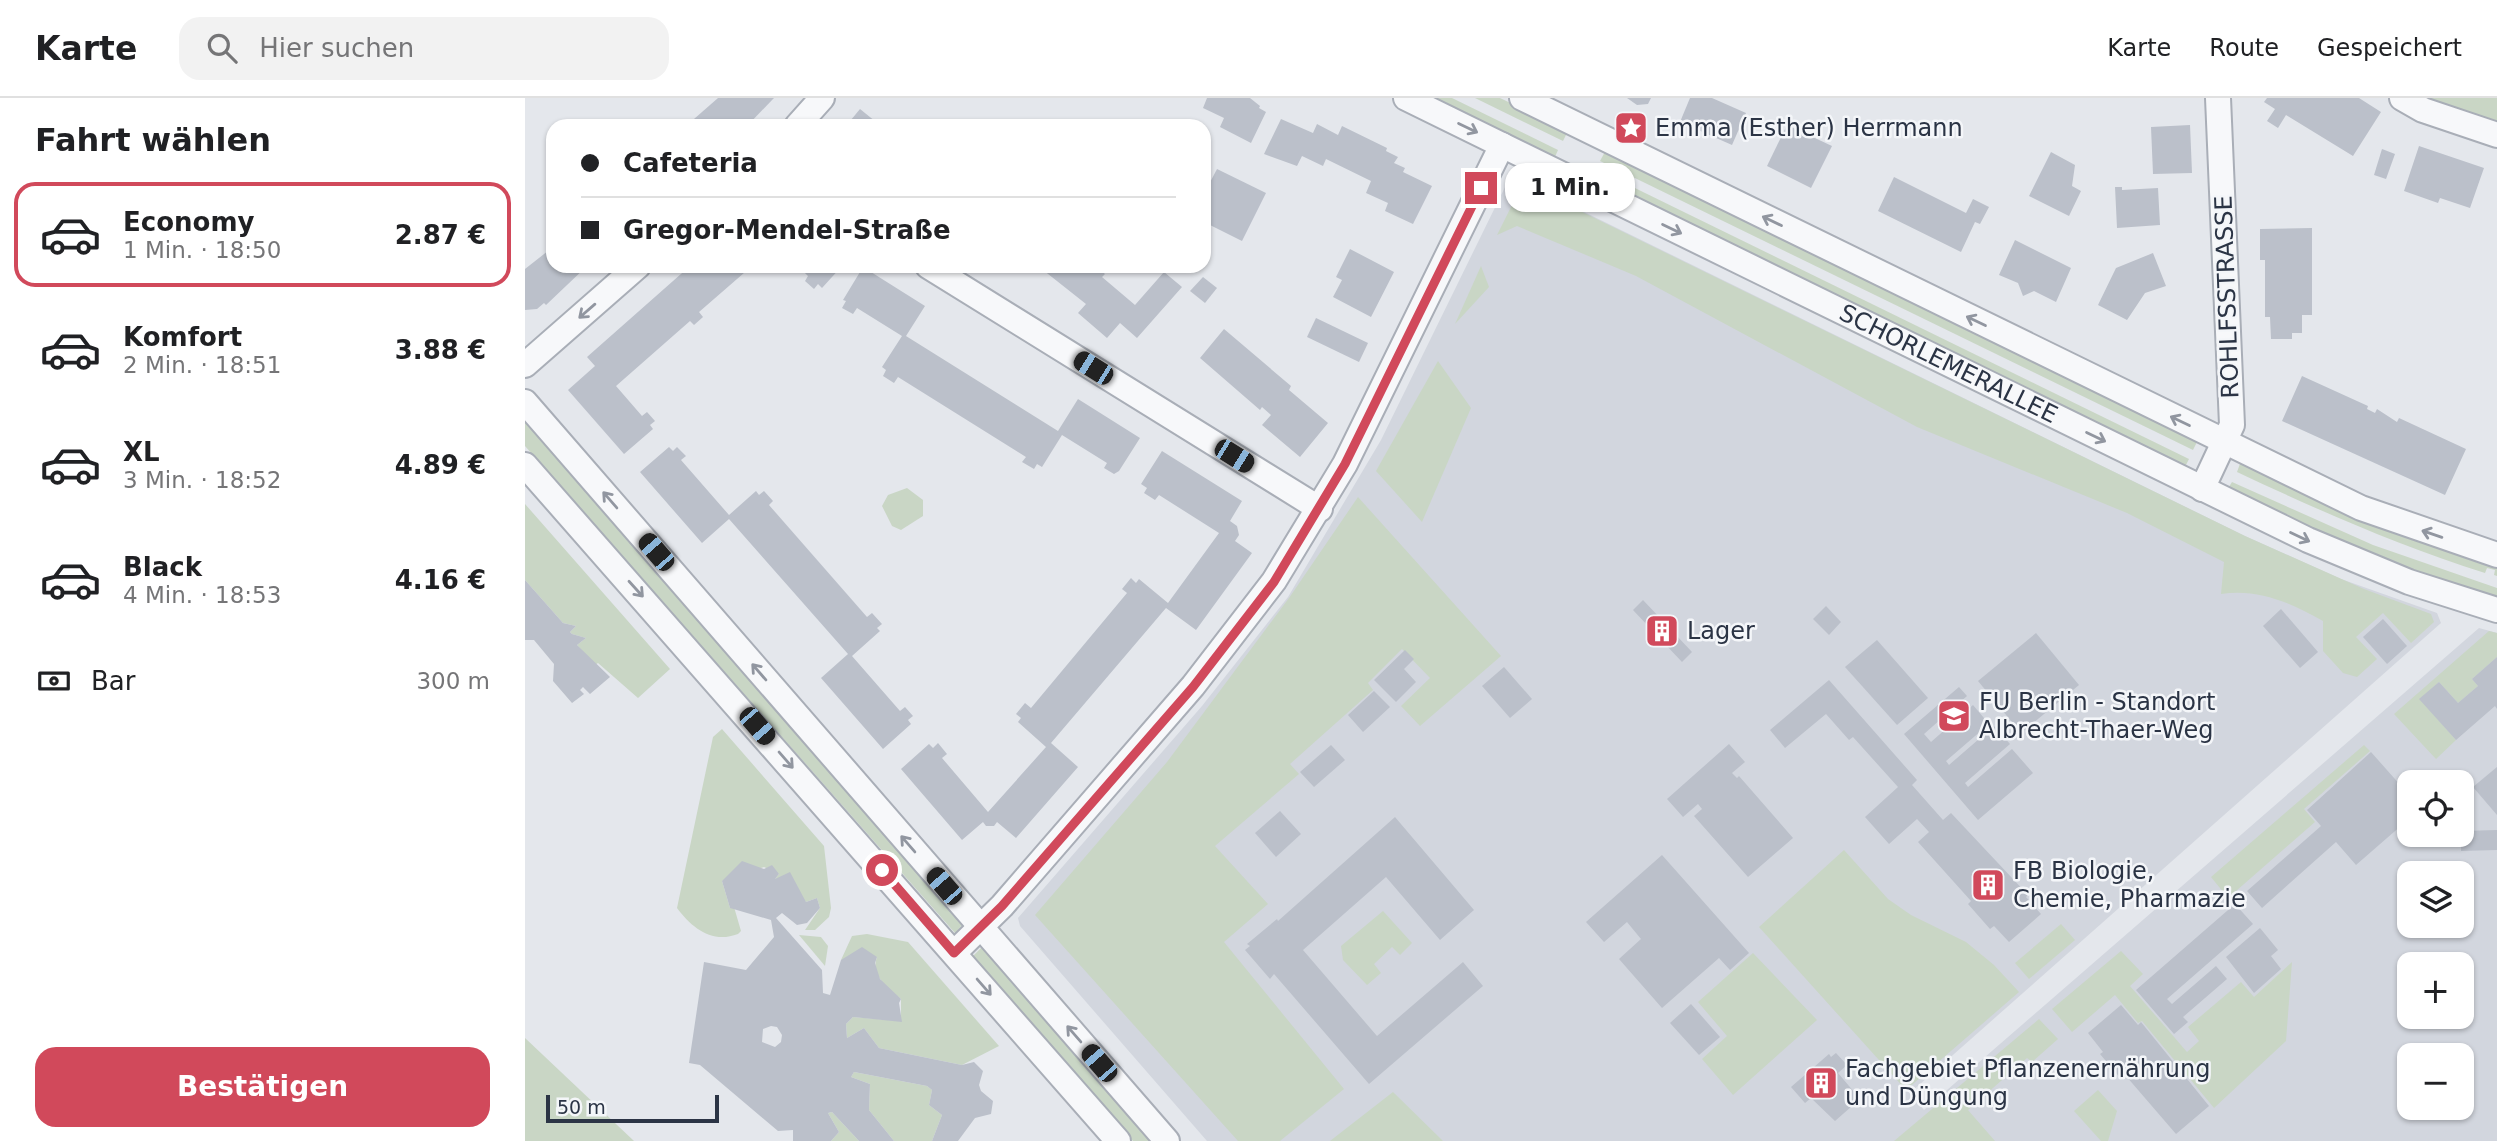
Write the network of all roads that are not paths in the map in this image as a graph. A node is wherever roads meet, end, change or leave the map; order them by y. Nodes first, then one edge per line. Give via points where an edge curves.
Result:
1 (822, 98) edge
2 (1406, 98) edge
3 (1522, 98) edge
4 (2218, 98) edge
5 (2402, 98) edge
6 (803, 119) edge
7 (2497, 135) edge
8 (1502, 145) junction
9 (630, 273) edge
10 (938, 273) edge
11 (525, 365) edge
12 (525, 402) edge
13 (2224, 443) junction
14 (525, 465) edge
15 (2202, 489) junction
16 (1320, 509) junction
17 (2497, 555) edge
18 (2497, 610) edge
19 (981, 927) junction
20 (954, 953) junction
21 (1118, 1141) edge
22 (1167, 1141) edge

1 - 6 street
2 -> 8 street, SCHORLEMERALLEE
13 -> 3 street, SCHORLEMERALLEE
4 - 13 street, ROHLFSSTRASSE via 2232,425
5 - 7 street via 2423,110
8 -> 15 street, SCHORLEMERALLEE
8 - 16 street
9 -> 11 street
10 - 16 street
19 -> 12 street
13 - 15 street, ROHLFSSTRASSE
17 -> 13 street, SCHORLEMERALLEE via 2361,508
14 -> 20 street
15 -> 18 street, SCHORLEMERALLEE via 2358,562
16 - 19 street via 1274,582 1213,663
19 - 20 street
22 -> 19 street
20 -> 21 street

